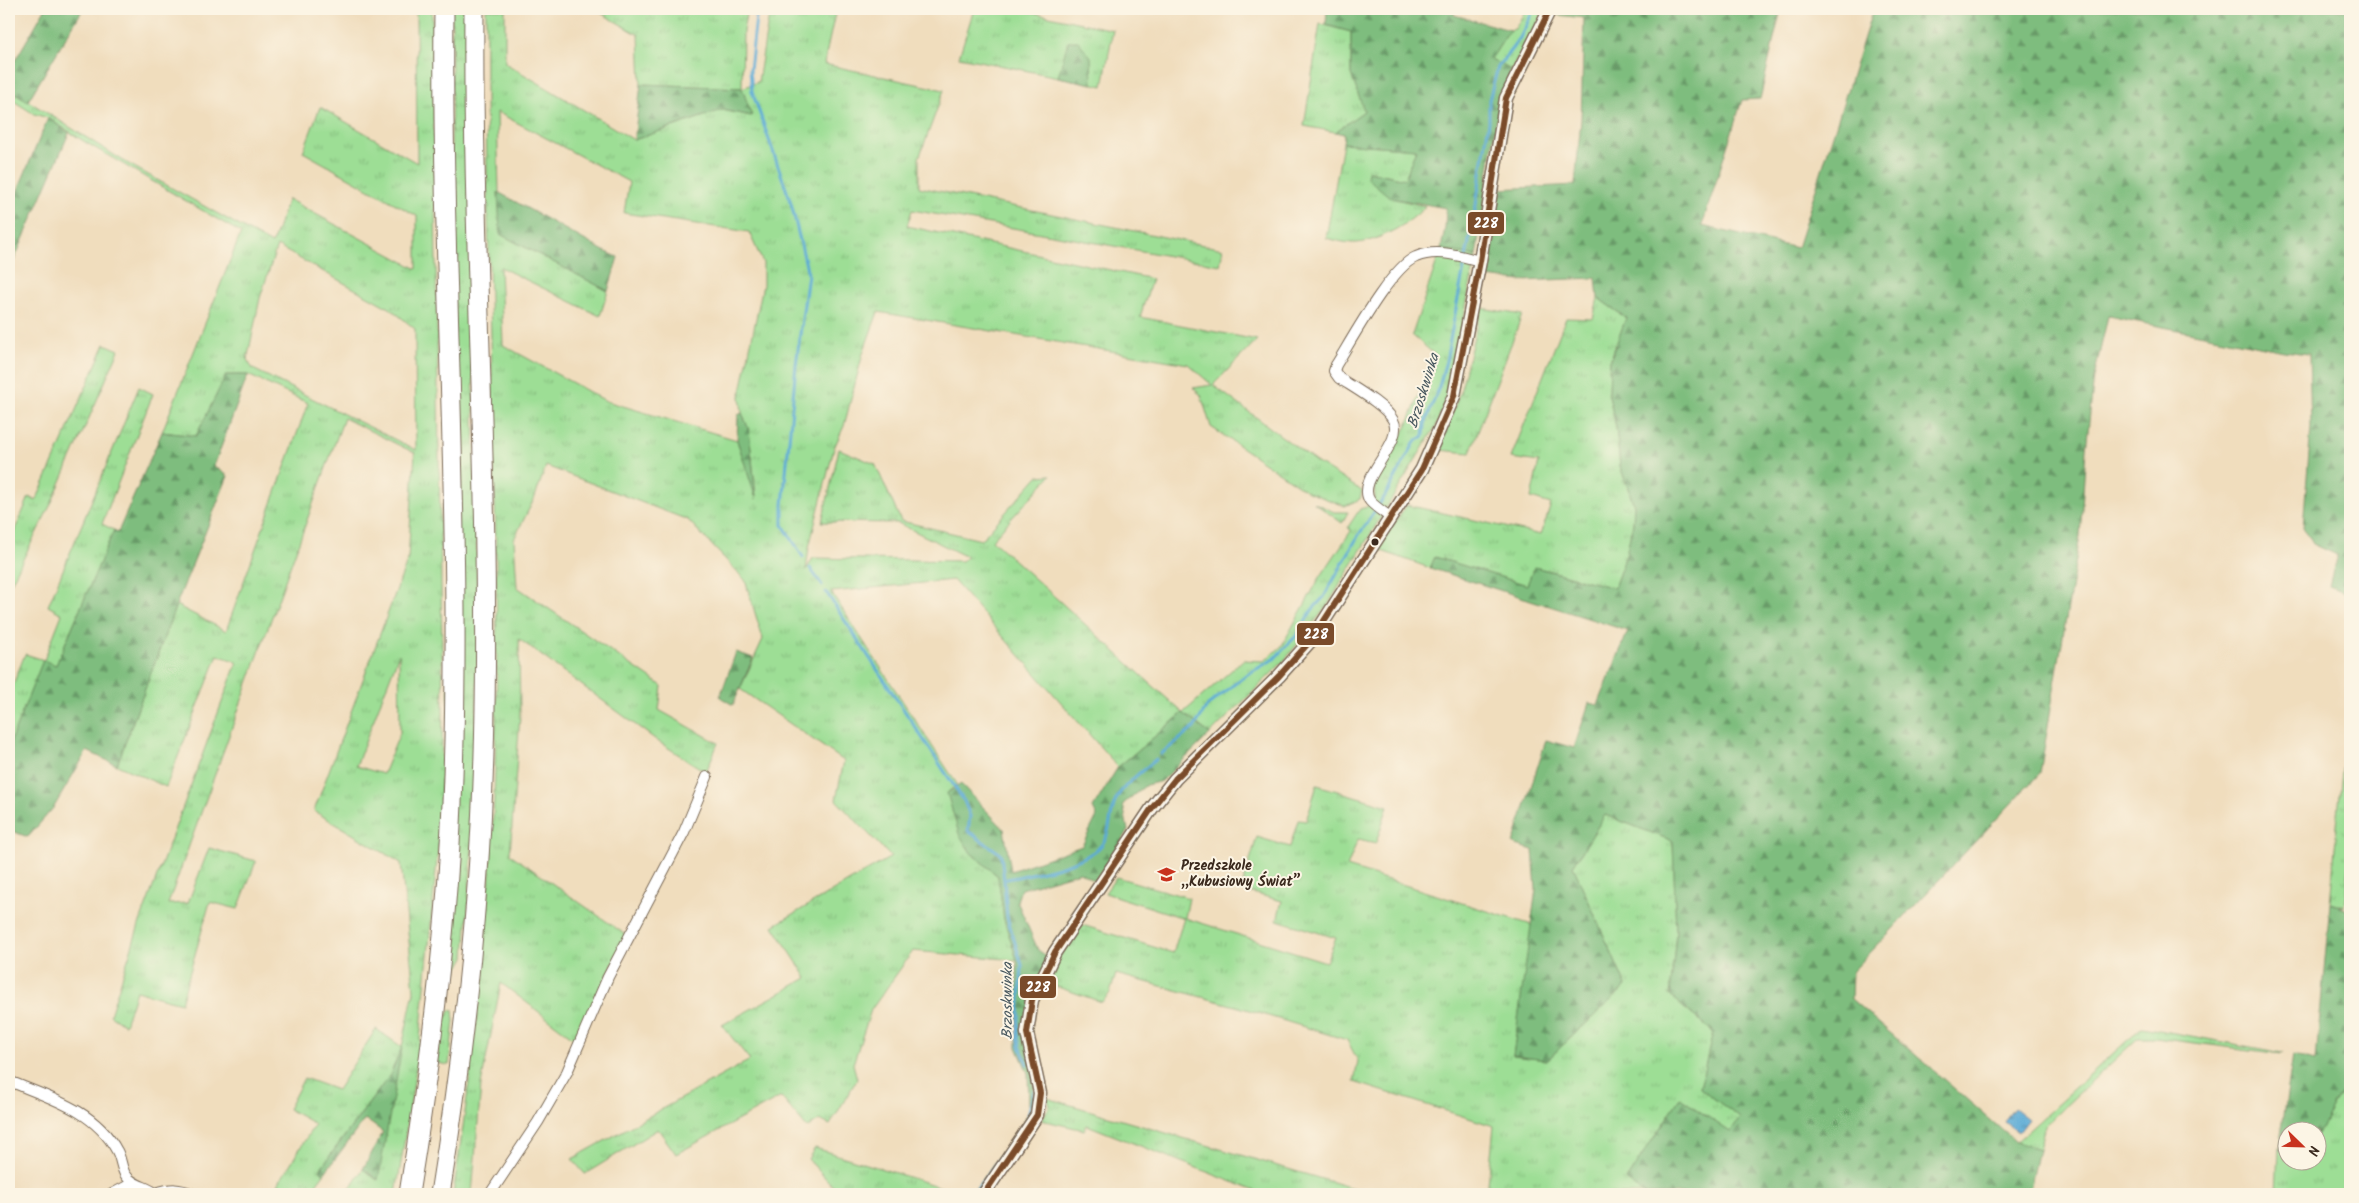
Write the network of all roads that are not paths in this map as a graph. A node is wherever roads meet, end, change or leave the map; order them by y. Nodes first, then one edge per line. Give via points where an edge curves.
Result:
1 (444, 9) edge
2 (474, 9) edge
3 (1550, 9) edge
4 (1476, 260) junction
5 (1391, 518) junction
6 (707, 777) dead end
7 (9, 1081) edge
8 (133, 1183) junction
9 (112, 1194) edge
10 (156, 1194) edge
11 (193, 1194) edge
12 (409, 1194) edge
13 (440, 1194) edge
14 (490, 1194) edge
15 (984, 1194) edge

1 - 12 highway via 455,709 444,926 431,1047
2 - 13 highway via 485,708 474,926
3 - 4 street via 1506,98
4 - 5 street via 1454,396 1422,469
4 - 5 street via 1442,252 1416,256 1406,263 1386,286 1336,365 1334,372 1339,378 1394,421 1395,430 1369,481 1368,491 1372,502
5 - 15 street via 1313,638 1175,779 1054,952 1032,1000 1027,1033 1040,1094 1037,1114
6 - 14 street via 684,832 608,977 567,1072
7 - 8 street via 65,1104 97,1124 118,1152 125,1174
8 - 9 street
8 - 10 street
10 - 11 street via 170,1188 181,1188

